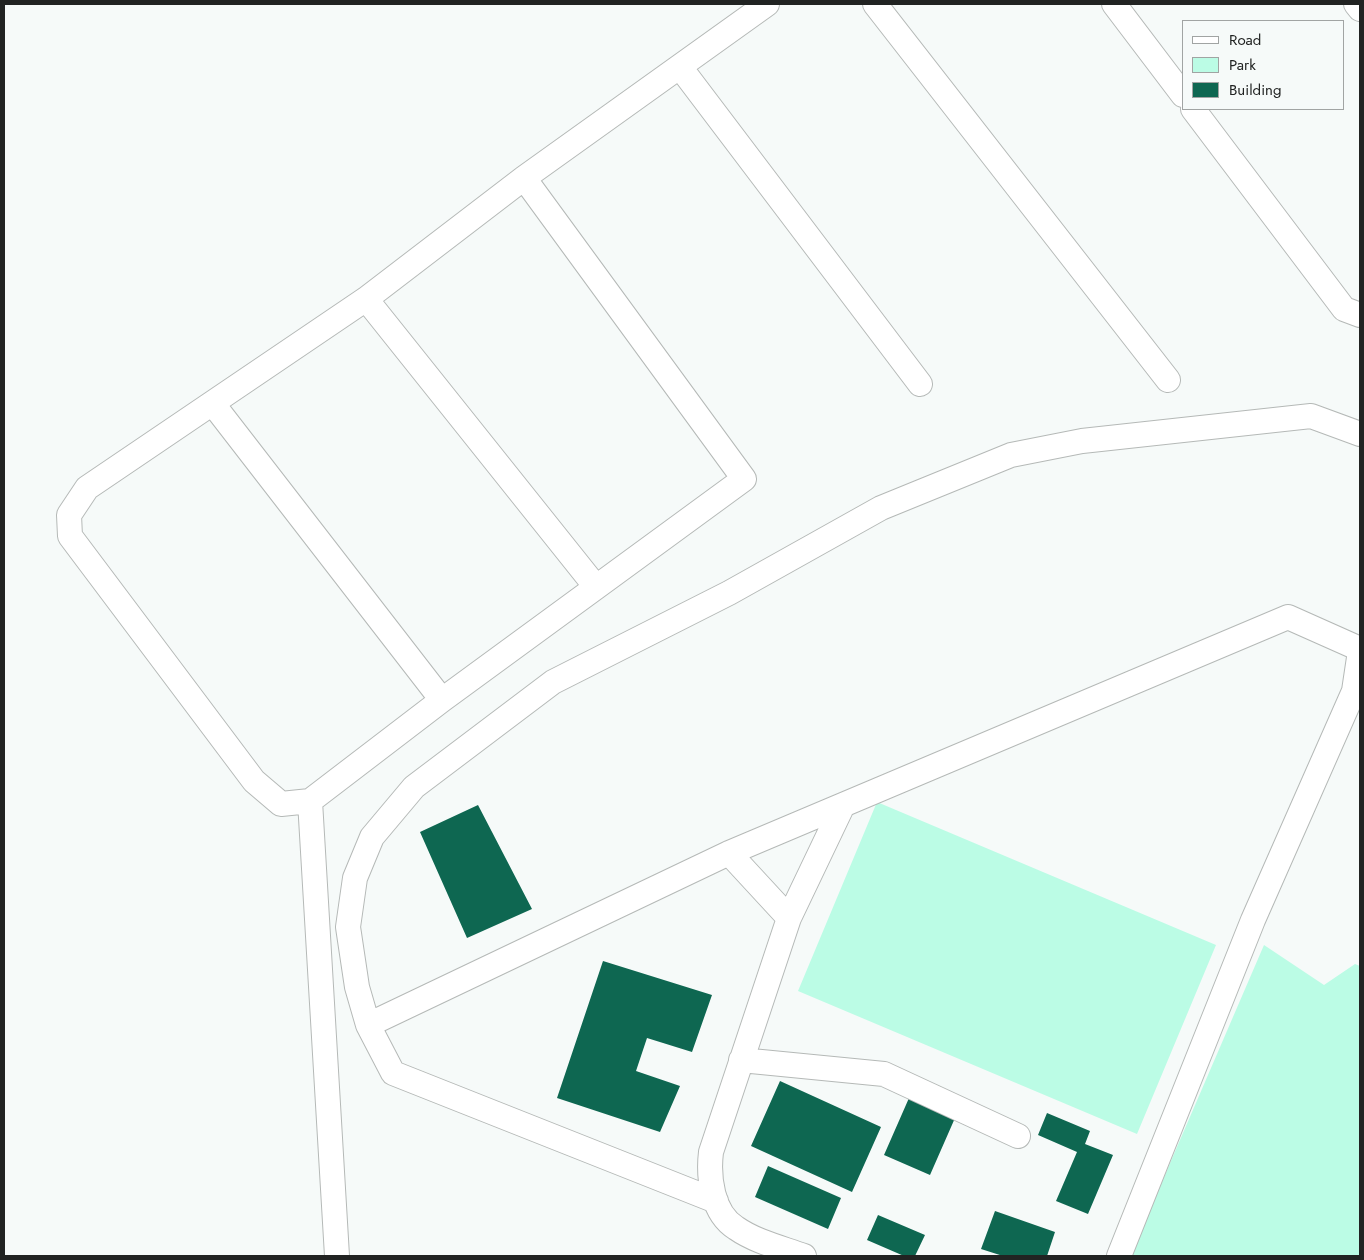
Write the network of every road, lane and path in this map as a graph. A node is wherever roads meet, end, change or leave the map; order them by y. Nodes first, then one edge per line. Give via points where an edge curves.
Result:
1 (767, 4) edge
2 (875, 4) edge
3 (1114, 4) edge
4 (1356, 4) edge
5 (1360, 9) edge
6 (680, 67) junction
7 (1182, 94) edge
8 (1194, 110) edge
9 (524, 178) junction
10 (366, 299) junction
11 (1360, 315) edge
12 (1168, 380) dead end
13 (920, 384) dead end
14 (213, 404) junction
15 (1360, 434) edge
16 (596, 587) junction
17 (1360, 650) edge
18 (442, 700) junction
19 (310, 801) junction
20 (843, 805) junction
21 (729, 853) junction
22 (789, 918) junction
23 (368, 1025) junction
24 (741, 1060) junction
25 (1018, 1136) dead end
26 (716, 1201) junction
27 (337, 1256) edge
28 (804, 1256) edge
29 (1119, 1256) edge

1 - 6 street
2 - 12 street
3 - 7 street
4 - 5 street
6 - 9 street
6 - 13 street
8 - 11 street via 1344,309
9 - 10 street
9 - 16 street via 744,479
10 - 14 street
10 - 16 street
14 - 18 street
14 - 19 street via 87,488 68,515 70,536 254,781 281,804
15 - 23 street via 1311,416 1082,441 1011,456 881,508 729,592 554,682 414,787 372,836 355,878 348,927 357,987
16 - 18 street
17 - 20 street via 1288,617
17 - 29 street via 1354,691 1253,920
18 - 19 street
19 - 27 street
20 - 21 street
20 - 22 street
21 - 22 street
21 - 23 street
22 - 24 street
23 - 26 street via 393,1072
24 - 25 street via 884,1074
24 - 26 street via 711,1152 710,1177
26 - 28 street via 735,1228

